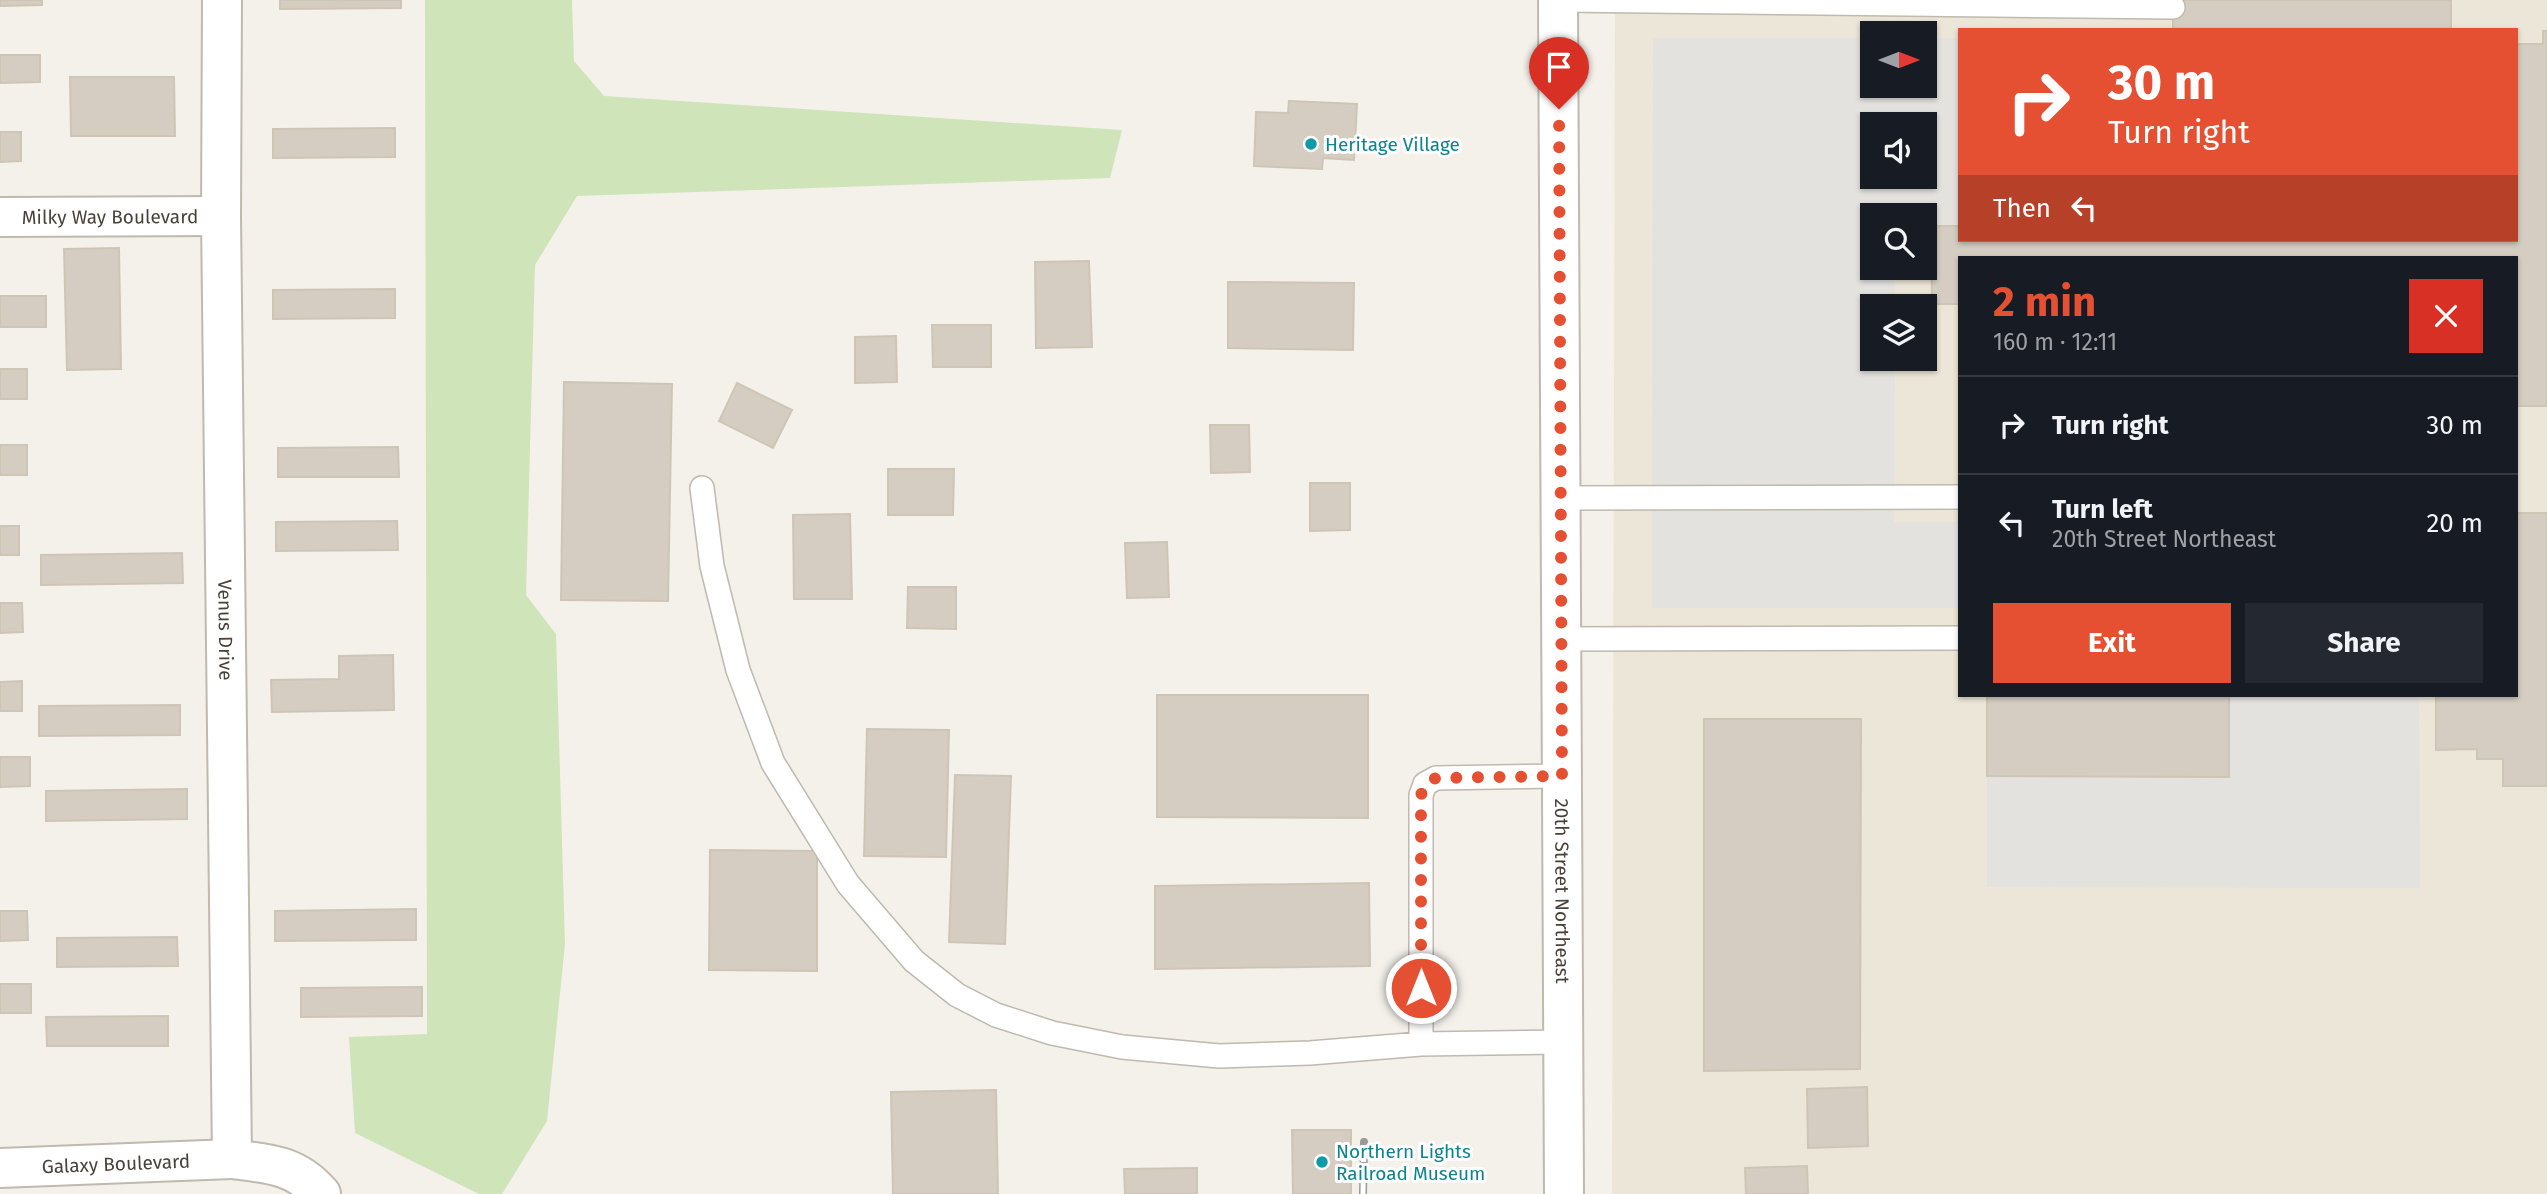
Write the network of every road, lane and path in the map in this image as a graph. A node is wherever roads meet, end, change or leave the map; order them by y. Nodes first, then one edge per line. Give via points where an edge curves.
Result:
1 (222, 0) edge
2 (1558, 0) edge
3 (2172, 7) dead end
4 (221, 216) junction
5 (0, 217) edge
6 (702, 488) dead end
7 (1958, 497) edge
8 (1561, 498) junction
9 (1958, 638) edge
10 (1561, 639) junction
11 (1562, 776) junction
12 (1563, 1042) junction
13 (1421, 1044) junction
14 (232, 1160) junction
15 (0, 1167) edge
16 (321, 1194) edge
17 (1564, 1194) edge

1 - 4 street, Venus Drive
2 - 3 lane
2 - 8 street, 20th Street Northeast
4 - 5 street, Milky Way Boulevard
4 - 14 street, Venus Drive
6 - 13 lane via 712,566 738,670 773,763 848,884 914,961 957,995 996,1015 1052,1033 1122,1047 1219,1056
7 - 8 lane
8 - 10 street, 20th Street Northeast
9 - 10 lane
10 - 11 street, 20th Street Northeast
11 - 12 street, 20th Street Northeast
11 - 13 lane via 1436,778 1425,784 1421,795
12 - 13 lane
12 - 17 street, 20th Street Northeast
14 - 15 street, Galaxy Boulevard
14 - 16 street via 294,1171

